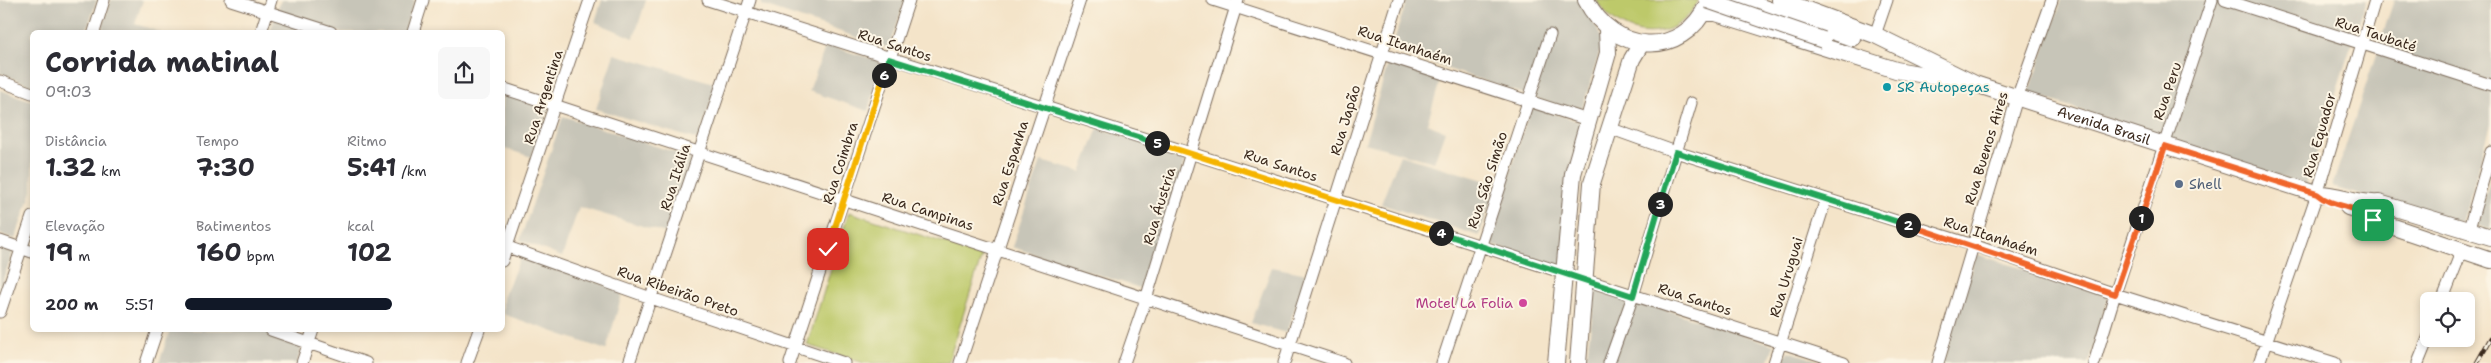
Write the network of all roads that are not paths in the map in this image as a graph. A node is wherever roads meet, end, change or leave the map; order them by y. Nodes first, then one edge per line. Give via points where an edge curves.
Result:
1 (104, 0) edge
2 (232, 0) edge
3 (271, 0) edge
4 (423, 0) edge
5 (590, 0) edge
6 (708, 0) edge
7 (750, 0) edge
8 (909, 0) edge
9 (1080, 0) edge
10 (1213, 0) edge
11 (1399, 0) edge
12 (1586, 0) edge
13 (1740, 0) edge
14 (1780, 0) edge
15 (1886, 0) edge
16 (2052, 0) edge
17 (2212, 0) edge
18 (2225, 0) edge
19 (2375, 0) edge
20 (1237, 3) edge
21 (1707, 4) edge
22 (267, 12) junction
23 (746, 12) junction
24 (1607, 29) junction
25 (95, 30) edge
26 (262, 30) edge
27 (326, 30) edge
28 (413, 30) edge
29 (1550, 35) dead end
30 (1826, 35) junction
31 (1875, 35) junction
32 (1641, 44) junction
33 (2360, 45) junction
34 (1381, 53) junction
35 (889, 59) junction
36 (1937, 72) junction
37 (0, 81) edge
38 (2491, 85) edge
39 (505, 89) edge
40 (30, 91) edge
41 (2017, 98) junction
42 (1528, 101) junction
43 (1691, 103) dead end
44 (556, 106) junction
45 (1044, 108) junction
46 (1588, 120) junction
47 (1609, 128) junction
48 (2165, 146) junction
49 (699, 152) junction
50 (1676, 152) junction
51 (2491, 152) edge
52 (1191, 153) junction
53 (2317, 194) junction
54 (1337, 199) junction
55 (1826, 199) junction
56 (844, 200) junction
57 (30, 230) edge
58 (2468, 232) junction
59 (2491, 237) edge
60 (0, 241) edge
61 (1973, 245) junction
62 (505, 246) edge
63 (1482, 246) junction
64 (997, 250) junction
65 (2462, 250) junction
66 (27, 251) edge
67 (2491, 260) edge
68 (1565, 274) junction
69 (1586, 280) junction
70 (2446, 292) edge
71 (2115, 294) junction
72 (1633, 296) junction
73 (651, 298) junction
74 (1146, 298) junction
75 (0, 312) edge
76 (156, 332) edge
77 (277, 332) edge
78 (313, 332) edge
79 (478, 332) edge
80 (2266, 340) junction
81 (1781, 342) junction
82 (309, 343) junction
83 (1289, 345) junction
84 (795, 347) junction
85 (2425, 347) edge
86 (146, 363) edge
87 (302, 363) edge
88 (366, 363) edge
89 (467, 363) edge
90 (629, 363) edge
91 (790, 363) edge
92 (844, 363) edge
93 (960, 363) edge
94 (1124, 363) edge
95 (1284, 363) edge
96 (1344, 363) edge
97 (1442, 363) edge
98 (1556, 363) edge
99 (1578, 363) edge
100 (1609, 363) edge
101 (1774, 363) edge
102 (1844, 363) edge
103 (1938, 363) edge
104 (2094, 363) edge
105 (2259, 363) edge
106 (2335, 363) edge
107 (2418, 363) edge

1 - 25 street
2 - 22 street
3 - 22 street
4 - 28 street
5 - 44 street, Rua Argentina
6 - 23 street, Rua Santos
7 - 23 street, Rua Itália
8 - 35 street, Rua Coimbra
9 - 45 street, Rua Espanha
10 - 20 street, Rua Itanhaém
11 - 34 street, Rua Japão
12 - 24 main road
13 - 30 main road, Avenida Brasil
14 - 31 main road, Avenida Brasil
15 - 31 street
16 - 41 street, Rua Buenos Aires
17 - 48 street, Rua Peru
18 - 33 street, Rua Taubaté
19 - 33 street, Rua Equador
20 - 34 street, Rua Itanhaém
20 - 52 street, Rua Áustria
21 - 30 main road, Avenida Brasil, bridge
21 - 32 main road via 1692,27 1677,37 1660,43
21 - 36 main road, Avenida Brasil via 1716,13 1896,70
22 - 26 street
22 - 27 street
23 - 35 street, Rua Santos
23 - 49 street, Rua Itália
24 - 32 main road via 1623,39
24 - 46 main road via 1608,53
29 - 42 street, Rua São Simão
30 - 36 main road, Avenida Brasil
31 - 36 main road, Avenida Brasil
32 - 47 main road via 1632,59
33 - 38 street, Rua Taubaté
33 - 53 street, Rua Equador
34 - 42 street, Rua Itanhaém
34 - 54 street, Rua Japão
35 - 45 street, Rua Santos
35 - 56 street, Rua Coimbra
36 - 41 main road, Avenida Brasil
37 - 40 street
39 - 44 street, Rua Campinas
41 - 48 main road, Avenida Brasil
41 - 61 street, Rua Buenos Aires
42 - 46 street, Rua Itanhaém
42 - 63 street, Rua São Simão
43 - 50 street
44 - 49 street, Rua Campinas
44 - 62 street, Rua Argentina
45 - 52 street, Rua Santos
45 - 64 street, Rua Espanha
46 - 68 main road via 1573,174
47 - 50 street, Rua Itanhaém
47 - 69 main road via 1592,183
48 - 53 main road, Avenida Brasil
48 - 71 street, Rua Peru
49 - 56 street, Rua Campinas
49 - 73 street, Rua Itália
50 - 55 street, Rua Itanhaém
50 - 72 street
51 - 58 street
52 - 54 street, Rua Santos
52 - 74 street, Rua Áustria
53 - 58 main road, Avenida Brasil via 2328,193 2379,204
53 - 65 main road, Avenida Brasil via 2325,200 2365,212 2373,220
53 - 80 street, Rua Equador
54 - 63 street, Rua Santos
54 - 83 street, Rua Japão
55 - 61 street, Rua Itanhaém
55 - 81 street, Rua Uruguai
56 - 64 street, Rua Campinas
56 - 84 street, Rua Coimbra
57 - 66 street
58 - 59 main road, Avenida Brasil
60 - 66 street
61 - 71 street, Rua Itanhaém
61 - 103 street, Rua Buenos Aires
62 - 73 street, Rua Ribeirão Preto
63 - 68 street, Rua Santos
63 - 97 street, Rua São Simão
64 - 74 street, Rua Campinas
64 - 93 street, Rua Espanha
65 - 67 main road, Avenida Brasil
65 - 70 street
66 - 75 street
68 - 69 street, Rua Santos
68 - 98 main road
69 - 72 street, Rua Santos
69 - 99 main road
71 - 80 street, Rua Itanhaém
71 - 104 street, Rua Peru
72 - 81 street, Rua Santos
72 - 100 street
73 - 84 street, Rua Ribeirão Preto
73 - 90 street, Rua Itália
74 - 83 street, Rua Campinas
74 - 94 street, Rua Áustria
76 - 86 street
77 - 82 street
78 - 82 street
79 - 89 street
80 - 105 street, Rua Equador
80 - 106 street, Rua Itanhaém
81 - 101 street, Rua Uruguai
81 - 102 street, Rua Santos
82 - 87 street
82 - 88 street
83 - 95 street, Rua Japão
83 - 96 street, Rua Campinas
84 - 91 street, Rua Coimbra
84 - 92 street, Rua Ribeirão Preto
85 - 107 street

